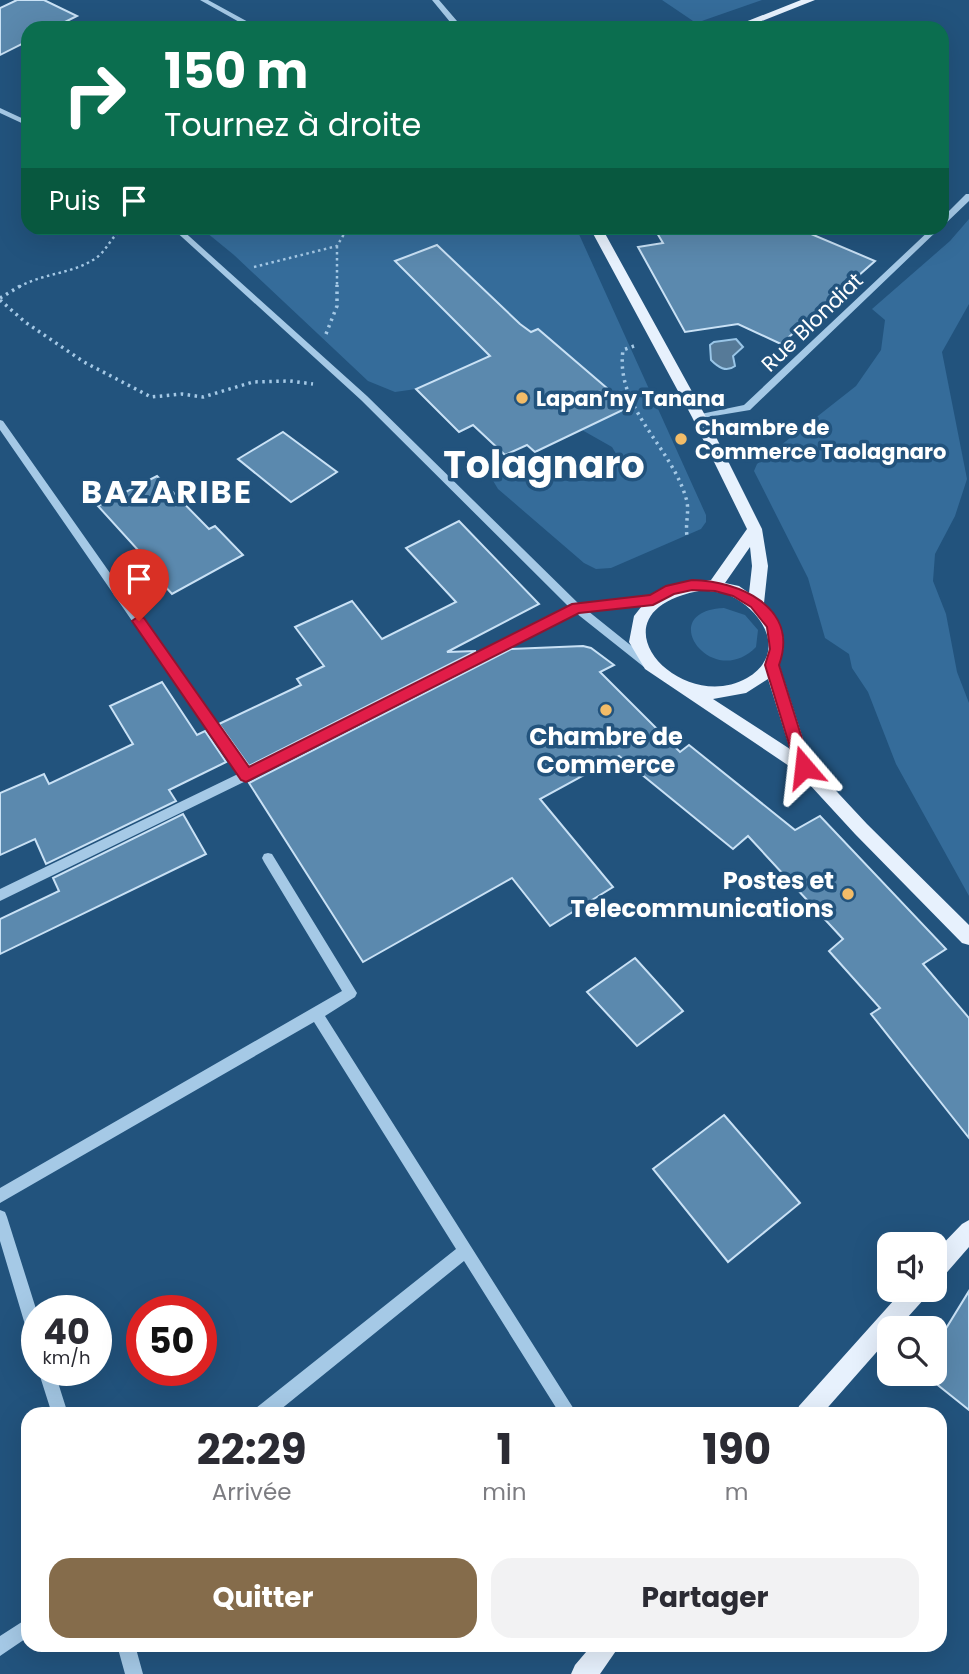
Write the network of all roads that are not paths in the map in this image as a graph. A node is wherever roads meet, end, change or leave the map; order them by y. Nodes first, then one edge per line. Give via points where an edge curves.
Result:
1 (203, 0) edge
2 (435, 0) edge
3 (810, 0) edge
4 (242, 21) edge
5 (453, 21) edge
6 (754, 21) edge
7 (0, 110) edge
8 (21, 120) edge
9 (969, 196) edge
10 (949, 215) edge
11 (184, 235) edge
12 (600, 235) edge
13 (929, 235) edge
14 (699, 417) junction
15 (0, 423) edge
16 (755, 529) junction
17 (715, 586) junction
18 (653, 600) junction
19 (756, 604) junction
20 (577, 608) junction
21 (772, 665) junction
22 (650, 666) junction
23 (682, 687) junction
24 (804, 767) junction
25 (246, 776) junction
26 (268, 858) dead end
27 (0, 895) edge
28 (969, 937) edge
29 (316, 1014) junction
30 (0, 1196) edge
31 (0, 1217) edge
32 (969, 1231) edge
33 (464, 1252) junction
34 (947, 1256) edge
35 (24, 1295) edge
36 (906, 1302) edge
37 (51, 1386) edge
38 (58, 1407) edge
39 (271, 1407) edge
40 (564, 1407) edge
41 (813, 1407) edge
42 (21, 1631) edge
43 (0, 1647) edge
44 (128, 1652) edge
45 (602, 1652) edge
46 (134, 1674) edge
47 (584, 1674) edge

1 - 4 street
2 - 5 street
3 - 6 main road
7 - 8 street
9 - 10 street
11 - 20 street via 364,398
12 - 14 main road
13 - 14 street, Rue Blondiat via 747,408
14 - 16 main road
15 - 25 street
16 - 17 main road
16 - 19 main road via 760,566
17 - 18 main road via 692,585
17 - 19 main road
18 - 20 street
18 - 22 main road via 641,614 636,631 639,649
19 - 21 main road via 776,633 778,649
20 - 22 street
20 - 25 street
21 - 23 main road via 760,678 724,692
21 - 24 main road
22 - 23 main road
23 - 24 main road
24 - 28 main road
25 - 27 street
26 - 29 street via 350,993
29 - 30 street
29 - 33 street
31 - 35 street
32 - 34 main road
33 - 39 street
33 - 40 street
36 - 41 main road
37 - 38 street
42 - 43 street
44 - 46 street
45 - 47 main road

